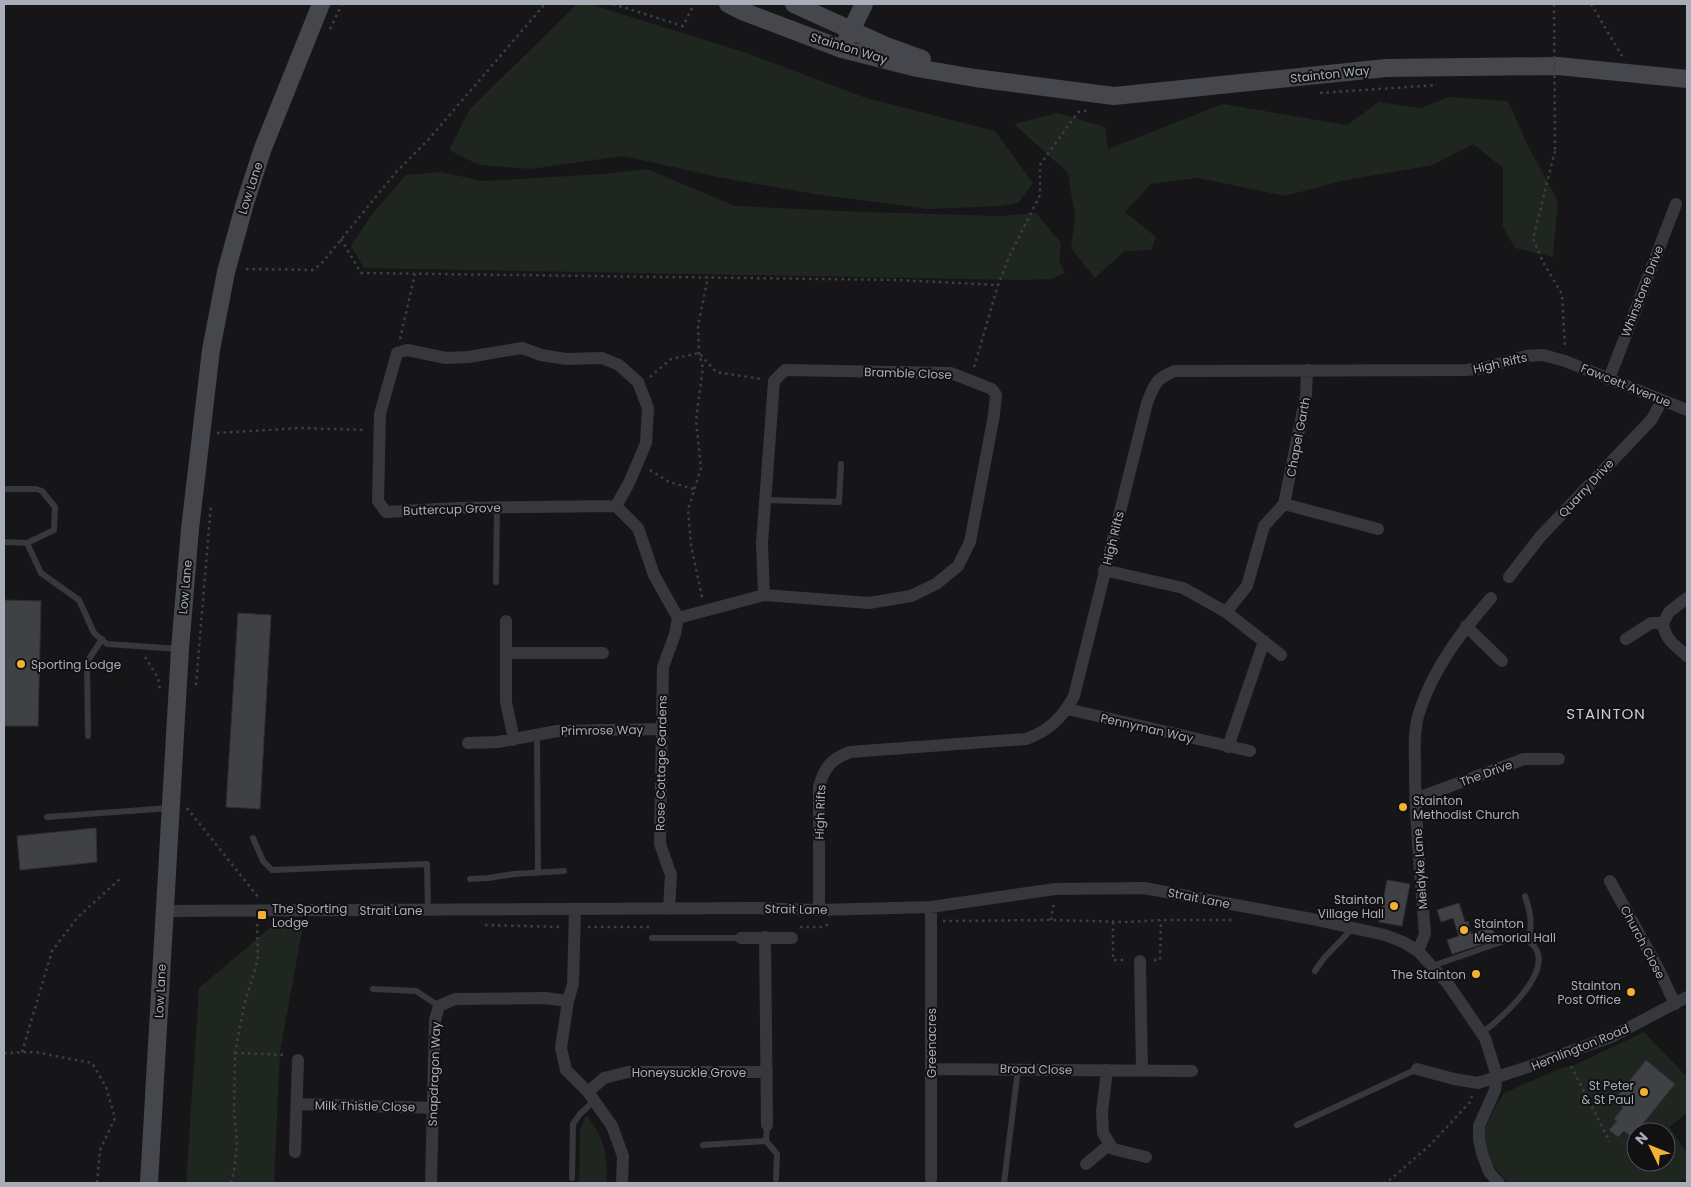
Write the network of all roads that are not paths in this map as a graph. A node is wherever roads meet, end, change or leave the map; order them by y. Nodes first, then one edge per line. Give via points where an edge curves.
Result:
1 (728, 4) edge
2 (794, 4) edge
3 (864, 4) edge
4 (320, 5) edge
5 (851, 30) junction
6 (842, 48) junction
7 (975, 78) junction
8 (1687, 79) edge
9 (1676, 204) dead end
10 (1565, 361) joint
11 (1307, 370) junction
12 (1609, 378) junction
13 (1662, 400) junction
14 (1687, 410) edge
15 (841, 464) dead end
16 (4, 489) edge
17 (765, 500) junction
18 (1284, 504) junction
19 (616, 506) junction
20 (497, 507) junction
21 (1378, 529) dead end
22 (4, 542) edge
23 (26, 543) junction
24 (1104, 570) junction
25 (1509, 577) dead end
26 (496, 582) dead end
27 (764, 595) junction
28 (1491, 598) dead end
29 (1687, 598) edge
30 (1226, 612) junction
31 (678, 618) junction
32 (506, 621) dead end
33 (1663, 623) junction
34 (1466, 626) junction
35 (102, 639) junction
36 (1626, 639) dead end
37 (1264, 641) junction
38 (180, 649) junction
39 (603, 652) dead end
40 (506, 653) junction
41 (1281, 654) dead end
42 (1687, 656) edge
43 (1502, 661) dead end
44 (1067, 709) junction
45 (662, 729) junction
46 (537, 735) junction
47 (88, 736) dead end
48 (514, 740) junction
49 (468, 743) dead end
50 (1228, 747) junction
51 (1250, 751) dead end
52 (1559, 760) dead end
53 (1415, 799) junction
54 (179, 807) junction
55 (47, 817) dead end
56 (253, 838) dead end
57 (564, 871) dead end
58 (538, 873) junction
59 (470, 878) dead end
60 (1610, 881) dead end
61 (1525, 896) dead end
62 (931, 907) junction
63 (575, 909) junction
64 (669, 909) junction
65 (428, 910) junction
66 (819, 910) junction
67 (165, 911) junction
68 (1353, 928) junction
69 (765, 937) junction
70 (652, 938) dead end
71 (741, 938) joint
72 (792, 938) dead end
73 (1529, 940) junction
74 (1418, 951) junction
75 (1140, 961) dead end
76 (1432, 966) junction
77 (1315, 971) dead end
78 (373, 989) dead end
79 (1684, 1000) edge
80 (568, 1001) junction
81 (439, 1006) junction
82 (1482, 1033) junction
83 (295, 1057) road end
84 (931, 1068) junction
85 (1018, 1069) junction
86 (1417, 1069) joint
87 (1107, 1070) junction
88 (1142, 1070) junction
89 (1192, 1071) dead end
90 (767, 1072) junction
91 (1497, 1076) junction
92 (591, 1097) junction
93 (298, 1104) junction
94 (433, 1108) junction
95 (766, 1124) joint
96 (1297, 1125) dead end
97 (766, 1141) junction
98 (1110, 1144) junction
99 (703, 1145) dead end
100 (295, 1152) dead end
101 (1146, 1158) dead end
102 (1086, 1164) dead end
103 (572, 1178) dead end
104 (776, 1179) dead end
105 (930, 1179) dead end
106 (149, 1183) edge
107 (431, 1183) edge
108 (622, 1183) edge
109 (1004, 1183) edge
110 (1499, 1183) edge

1 - 6 street, Stainton Way
2 - 5 street, Stainton Way
3 - 5 street
4 - 38 street, Low Lane via 263,148 226,272 211,350 200,435
5 - 6 street
5 - 7 street, Stainton Way
6 - 7 street, Stainton Way via 917,68
7 - 8 street, Stainton Way via 1114,96 1386,68 1558,66
9 - 12 street, Whinstone Drive
10 - 11 street, High Rifts via 1543,355 1466,370
10 - 12 street, Fawcett Avenue
11 - 18 street, Chapel Garth via 1306,396
11 - 24 street, High Rifts via 1175,371 1163,376 1153,387 1147,403
12 - 13 street, Fawcett Avenue
13 - 14 street, Fawcett Avenue
13 - 25 street, Quarry Drive via 1652,419 1540,537
15 - 17 lane via 839,502
16 - 23 lane via 42,491 55,507 54,530
17 - 27 street via 762,543
17 - 27 street, Bramble Close via 774,381 784,370 951,373 992,389 996,395 970,542 958,566 936,584 911,596 869,603
18 - 21 street
18 - 30 street via 1264,526 1247,586
19 - 20 street, Buttercup Grove
19 - 20 street, Buttercup Grove via 646,443 648,408 638,382 619,365 602,358 566,359 522,348 446,358 407,350 397,354 380,414 378,501 386,512
19 - 31 street via 638,528 654,575
20 - 26 lane
22 - 23 lane
23 - 35 lane via 41,572 79,600 94,633
24 - 30 street via 1183,588
24 - 44 street, High Rifts via 1074,696
27 - 31 street, Bramble Close
28 - 34 street, Meldyke Lane
29 - 33 street via 1669,612
30 - 37 street
31 - 45 street, Rose Cottage Gardens via 663,667
32 - 40 street
33 - 36 street via 1651,623
33 - 42 street via 1664,634
34 - 43 street
34 - 53 street, Meldyke Lane via 1438,669 1419,711 1415,741
35 - 38 lane via 107,644
35 - 47 lane via 87,662
37 - 41 street
37 - 50 street
38 - 54 street, Low Lane
39 - 40 street
40 - 48 street via 506,702
44 - 50 street, Pennyman Way
44 - 66 street, High Rifts via 1048,729 1026,739 850,752 829,764 819,786
45 - 46 street, Primrose Way via 557,731
45 - 64 street, Rose Cottage Gardens via 660,844 671,875
46 - 48 street, Primrose Way
46 - 58 lane
48 - 49 street, Primrose Way
50 - 51 street, Pennyman Way
52 - 53 street, The Drive via 1524,759
53 - 74 street, Meldyke Lane via 1425,934
54 - 55 lane
54 - 67 street, Low Lane
56 - 65 lane via 263,861 272,870 427,864
57 - 58 lane
58 - 59 lane
60 - 79 street, Church Close via 1660,972
61 - 73 lane via 1531,919
62 - 66 street, Strait Lane
62 - 68 street, Strait Lane via 1055,889 1144,888
62 - 84 street, Greenacres
63 - 64 street, Strait Lane
63 - 65 street, Strait Lane
63 - 80 street via 573,984
64 - 66 street, Strait Lane
65 - 67 street, Strait Lane
67 - 106 street, Low Lane
68 - 74 street, Strait Lane via 1385,935
68 - 77 lane
69 - 71 street
69 - 72 street
69 - 90 street
70 - 71 lane
73 - 76 lane via 1520,937 1510,939
73 - 82 lane via 1539,956 1535,973 1510,1009
74 - 76 street, Strait Lane
75 - 88 street
76 - 82 street, Strait Lane
78 - 81 lane via 416,991
79 - 91 street, Hemlington Road via 1612,1036 1528,1068
80 - 81 street, Snapdragon Way via 545,998 455,999
80 - 92 street via 561,1048 566,1070
81 - 94 street, Snapdragon Way via 435,1020
82 - 91 street, Strait Lane
83 - 93 street
84 - 85 street, Broad Close
84 - 105 street, Greenacres
85 - 87 street, Broad Close
85 - 109 lane
86 - 91 street, Hemlington Road via 1478,1083
86 - 96 lane
87 - 88 street, Broad Close
87 - 98 street via 1102,1112 1103,1133
88 - 89 street, Broad Close
90 - 92 street, Honeysuckle Grove via 628,1072 604,1078
90 - 95 street
91 - 110 street via 1495,1090 1479,1126 1479,1139 1489,1172
92 - 103 lane via 573,1124
92 - 108 street via 612,1126 623,1156
93 - 94 street, Milk Thistle Close
93 - 100 street
94 - 107 street, Snapdragon Way
95 - 97 lane
97 - 99 lane
97 - 104 lane via 777,1154
98 - 101 street via 1113,1149
98 - 102 street

